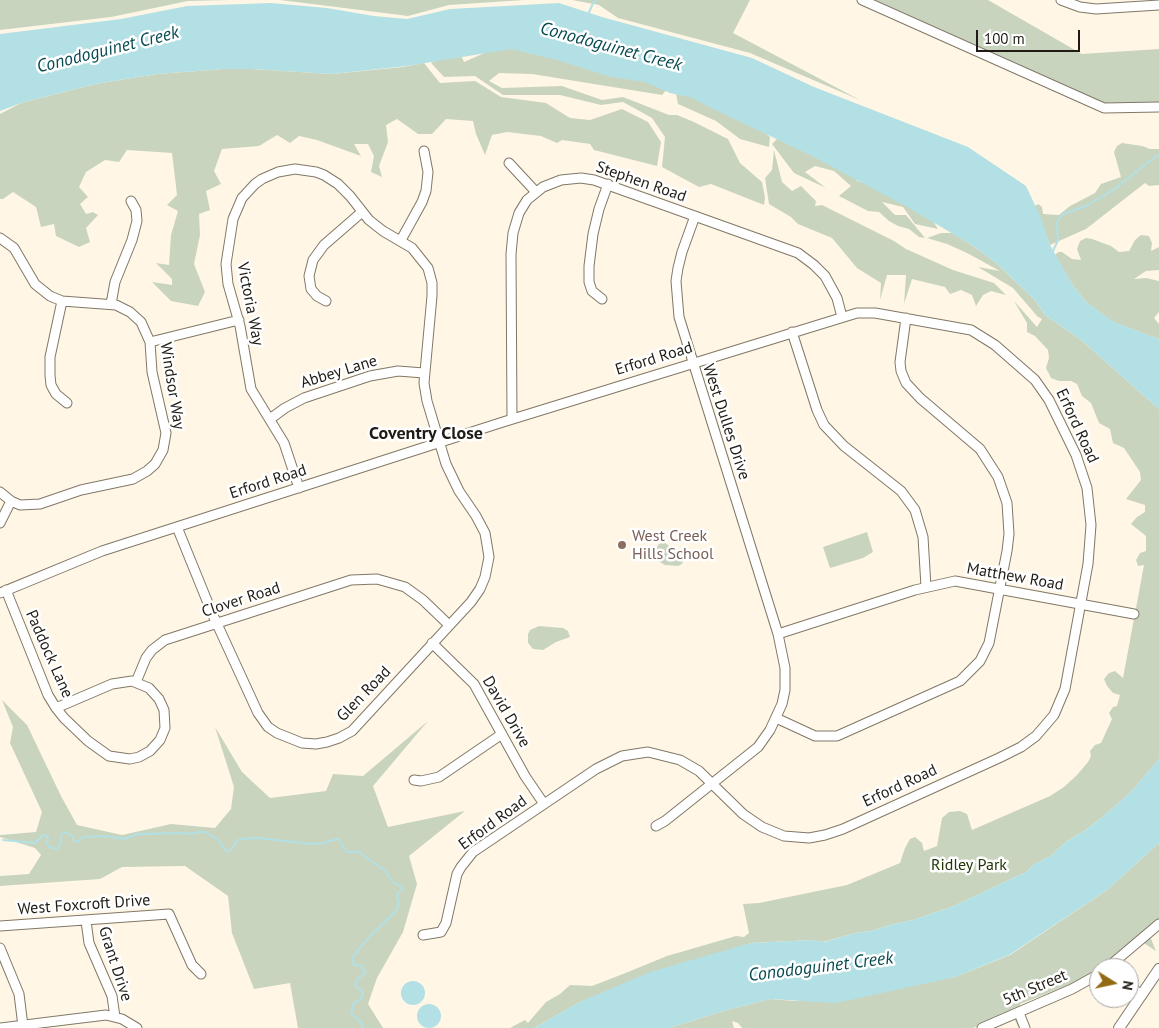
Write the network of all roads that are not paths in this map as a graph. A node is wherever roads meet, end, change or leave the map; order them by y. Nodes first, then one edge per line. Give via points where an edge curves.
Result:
1 (862, 0) edge
2 (1061, 0) edge
3 (1159, 5) edge
4 (1159, 108) edge
5 (424, 151) dead end
6 (509, 163) dead end
7 (608, 184) junction
8 (536, 192) junction
9 (131, 201) dead end
10 (362, 212) junction
11 (695, 216) junction
12 (0, 238) edge
13 (401, 240) junction
14 (602, 299) dead end
15 (62, 301) junction
16 (326, 301) dead end
17 (112, 304) junction
18 (842, 317) junction
19 (906, 318) junction
20 (238, 320) junction
21 (792, 332) junction
22 (150, 342) junction
23 (692, 364) junction
24 (424, 373) junction
25 (67, 403) dead end
26 (512, 419) junction
27 (270, 420) junction
28 (439, 443) junction
29 (299, 488) junction
30 (0, 492) edge
31 (11, 501) junction
32 (0, 523) edge
33 (177, 527) junction
34 (926, 587) junction
35 (1000, 588) junction
36 (2, 591) edge
37 (1080, 604) junction
38 (1134, 614) dead end
39 (217, 623) junction
40 (449, 625) junction
41 (778, 634) junction
42 (432, 643) junction
43 (136, 682) junction
44 (56, 708) junction
45 (776, 718) junction
46 (502, 734) junction
47 (414, 780) dead end
48 (712, 783) junction
49 (544, 804) junction
50 (656, 826) dead end
51 (86, 921) junction
52 (1159, 924) edge
53 (0, 926) edge
54 (423, 935) dead end
55 (0, 948) edge
56 (1120, 958) edge
57 (1159, 969) edge
58 (201, 974) dead end
59 (1089, 980) edge
60 (1139, 993) edge
61 (1142, 995) junction
62 (1019, 1012) junction
63 (116, 1017) junction
64 (23, 1026) junction
65 (0, 1028) edge
66 (137, 1028) edge
67 (982, 1028) edge
68 (1025, 1028) edge
69 (1119, 1028) edge

1 - 4 street via 1104,108
2 - 3 street via 1090,8
5 - 13 street via 428,172 426,191
6 - 8 street
7 - 8 street, Stephen Road via 573,178 550,184
7 - 11 street, Stephen Road
7 - 14 street via 593,234 589,282 592,291
8 - 26 street, Stephen Road via 524,204 513,233
9 - 17 street via 136,210 136,221 115,282
10 - 13 street, Victoria Way via 377,227
10 - 16 street via 324,245 313,260 309,276 311,289
10 - 20 street, Victoria Way via 338,184 316,172 288,170 270,174 255,184 238,204 228,243 226,269
11 - 18 street, Stephen Road via 804,257 825,276
11 - 23 street, West Dulles Drive via 676,281 679,317
12 - 15 street, Windsor Way via 14,248 35,284
13 - 24 street, Victoria Way via 420,256 431,278 432,302
15 - 17 street, Windsor Way
15 - 25 street via 50,358 50,375 56,394
17 - 22 street, Windsor Way via 136,316
18 - 19 street, Erford Road via 861,313
18 - 21 street, Erford Road
19 - 35 street via 900,362 906,383 980,449 1002,487 1009,534
19 - 37 street, Erford Road via 976,332 1043,389 1076,455 1090,506 1090,542
20 - 22 street
20 - 27 street, Victoria Way via 251,389
21 - 23 street, Erford Road
21 - 34 street via 824,425 844,446 901,491 915,510 923,537
22 - 31 street, Windsor Way via 152,372 166,433 163,450 155,464 133,479 81,490 45,503 27,505
23 - 26 street, Erford Road
23 - 41 street, West Dulles Drive
24 - 27 street, Abbey Lane via 398,371 370,376 304,398
24 - 28 street, Victoria Way via 427,401
26 - 28 street, Erford Road
27 - 29 street, Victoria Way via 284,443
28 - 29 street, Erford Road
28 - 40 street, Glen Road via 454,482 482,525 489,557 480,589
29 - 33 street, Erford Road
30 - 31 street
31 - 32 street
33 - 36 street, Erford Road via 98,553
33 - 39 street, Glen Road
34 - 35 street, Matthew Road via 955,581
34 - 41 street, Matthew Road
35 - 37 street, Matthew Road
35 - 45 street via 989,644 980,661 960,681 837,736 815,736
36 - 44 street, Paddock Lane
37 - 38 street, Matthew Road
37 - 48 street, Erford Road via 1065,689 1058,709 1030,741 999,758 843,829 809,838 784,836 762,827 743,814
39 - 40 street, Clover Road via 361,579 385,580 404,587
39 - 42 street, Glen Road via 263,721 284,737 310,744 327,742 352,731
39 - 43 street, Clover Road via 159,644 146,658
40 - 42 street, Glen Road
41 - 45 street, West Dulles Drive via 786,680
42 - 46 street, David Drive via 474,684
43 - 44 street via 112,684
43 - 44 street, Paddock Lane via 149,688 159,699 165,719 163,734 156,745 139,757 124,760 104,754 74,729
45 - 48 street, West Dulles Drive via 758,747
46 - 47 street via 439,777
46 - 49 street, David Drive
48 - 49 street, Erford Road via 680,760 657,753 634,753 604,763
48 - 50 street, West Dulles Drive
49 - 54 street, Erford Road via 473,852 457,874 441,932
51 - 53 street, West Foxcroft Drive
51 - 58 street, West Foxcroft Drive via 170,914 192,965
51 - 63 street, Grant Drive via 89,943 112,996
52 - 56 street
55 - 64 street via 19,994
57 - 61 main road
59 - 62 street, 5th Street
60 - 61 street
61 - 69 main road
62 - 67 street, 5th Street
62 - 68 street
63 - 64 street via 97,1016
63 - 66 street
64 - 65 street

